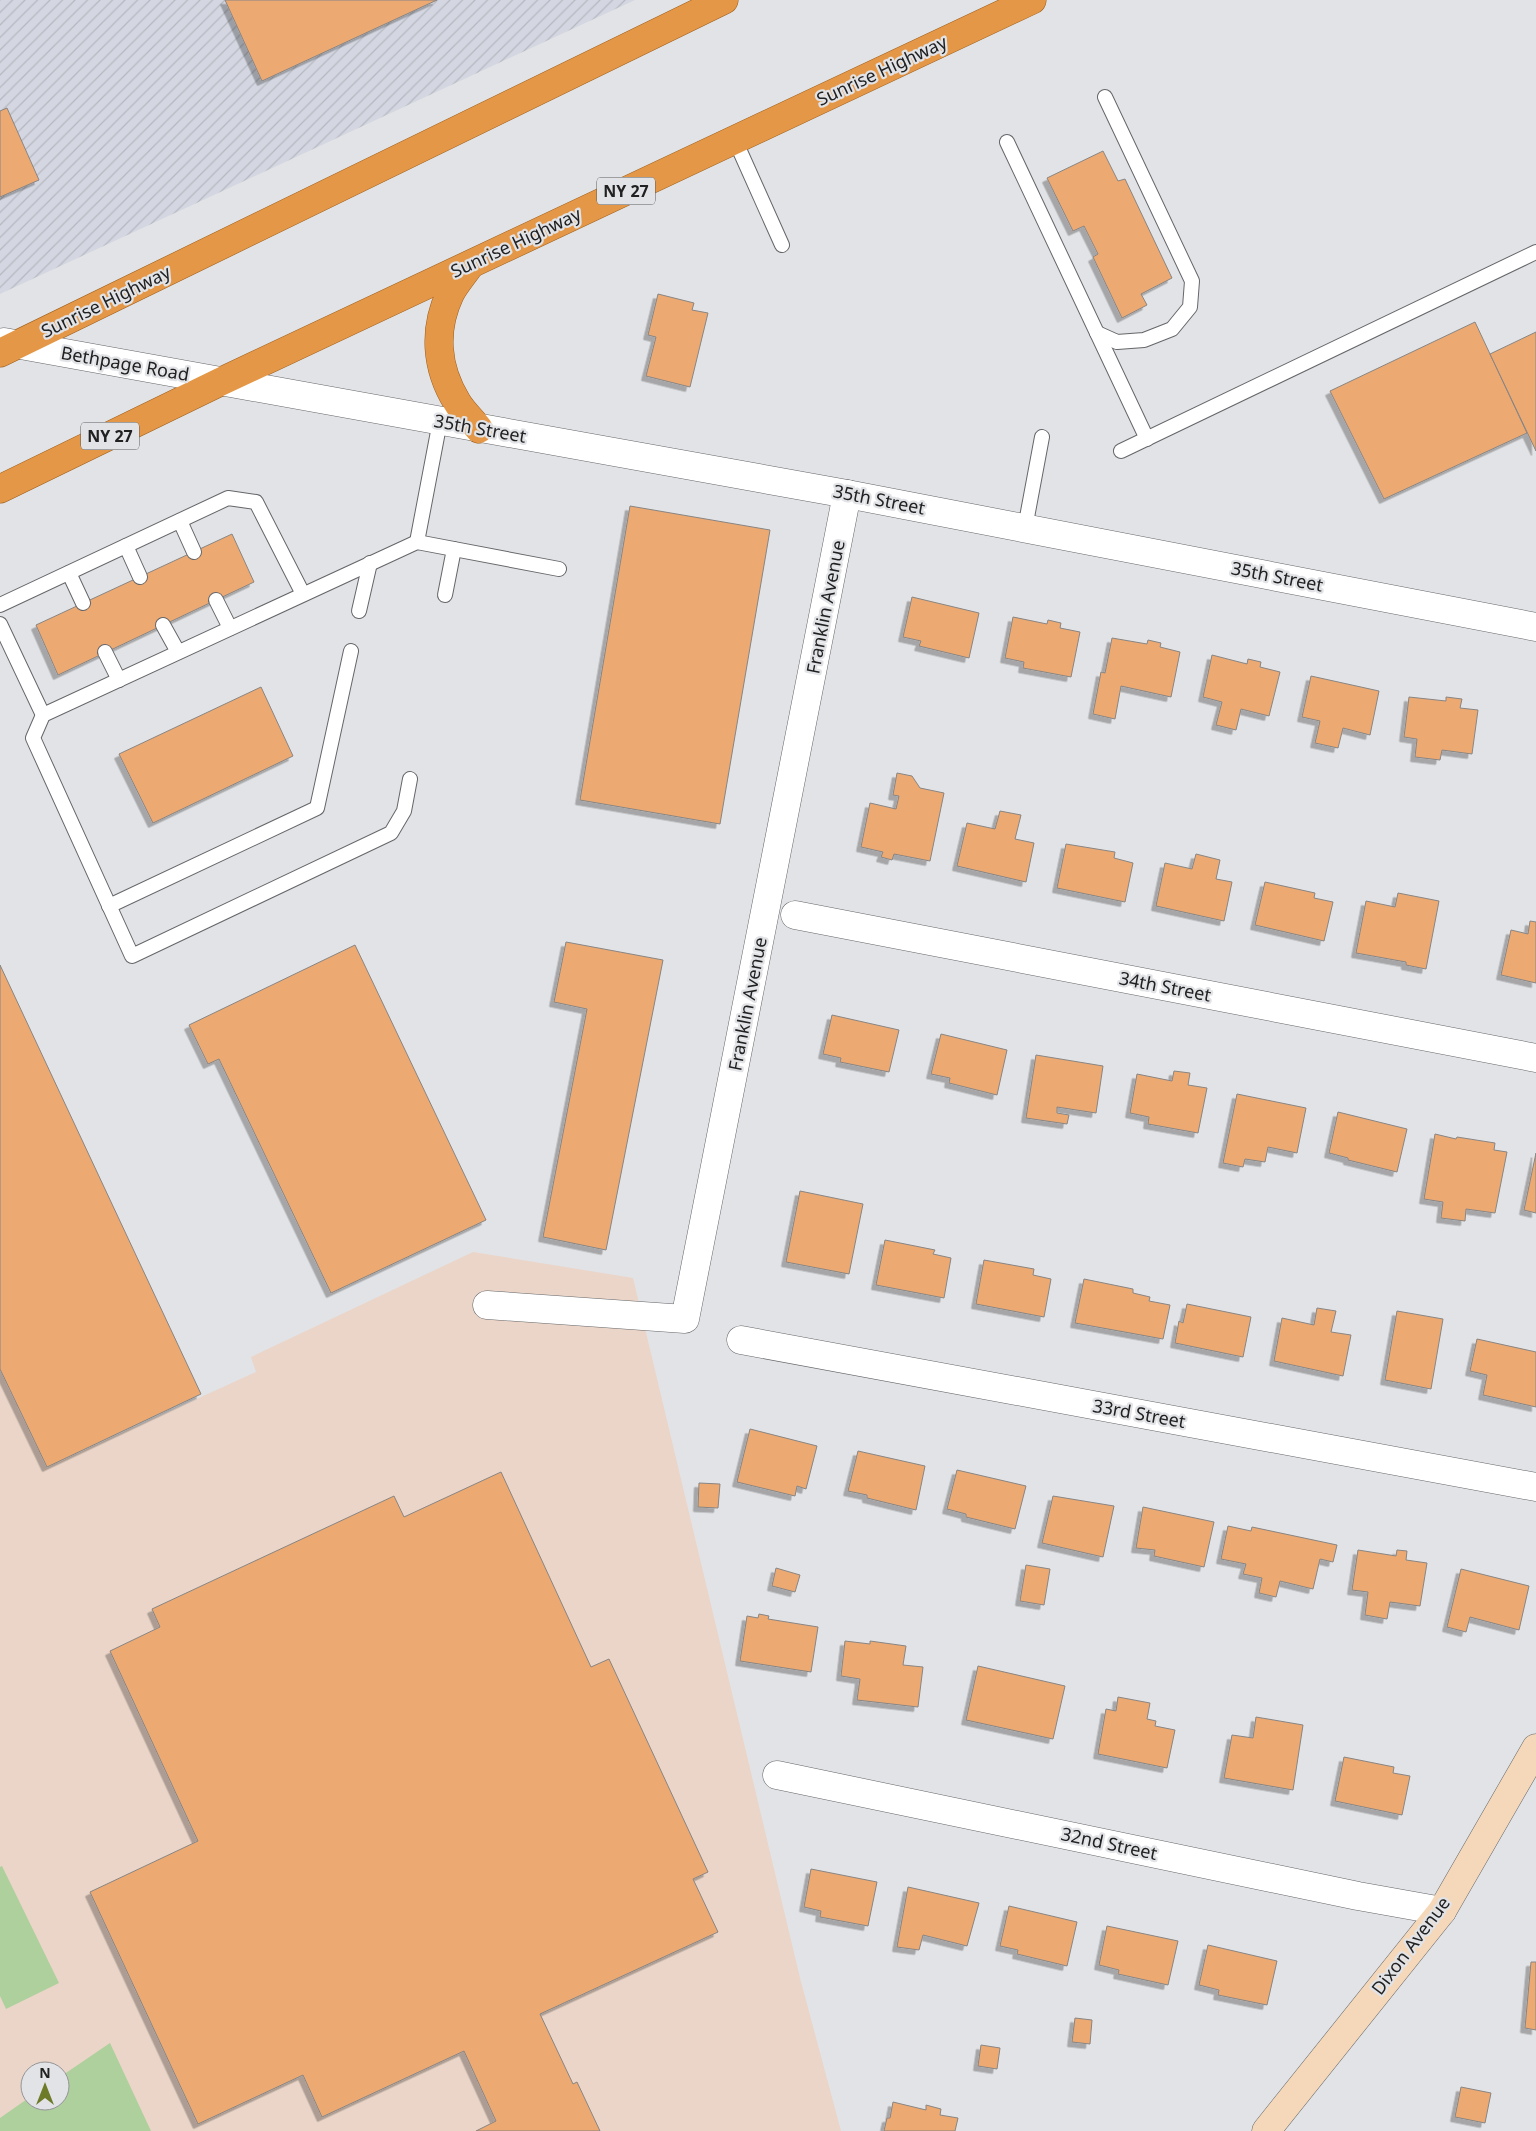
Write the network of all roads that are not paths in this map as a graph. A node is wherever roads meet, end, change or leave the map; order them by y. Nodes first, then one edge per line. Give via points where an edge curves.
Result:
1 (724, 0) edge
2 (1032, 0) edge
3 (1105, 98) dead end
4 (735, 140) junction
5 (1007, 142) dead end
6 (782, 245) dead end
7 (1536, 252) edge
8 (471, 264) junction
9 (1097, 333) junction
10 (6, 346) edge
11 (220, 382) junction
12 (440, 421) junction
13 (479, 429) junction
14 (1042, 436) dead end
15 (1147, 439) junction
16 (1121, 451) dead end
17 (0, 489) edge
18 (847, 494) junction
19 (180, 521) junction
20 (1025, 528) junction
21 (417, 542) junction
22 (126, 546) junction
23 (454, 549) junction
24 (194, 552) dead end
25 (370, 564) junction
26 (558, 569) dead end
27 (68, 573) junction
28 (140, 577) dead end
29 (303, 594) junction
30 (445, 595) dead end
31 (216, 600) dead end
32 (83, 603) dead end
33 (0, 605) edge
34 (359, 611) dead end
35 (0, 624) edge
36 (163, 625) dead end
37 (1536, 627) edge
38 (230, 628) junction
39 (351, 650) dead end
40 (105, 652) dead end
41 (178, 652) junction
42 (119, 680) junction
43 (43, 715) junction
44 (410, 779) dead end
45 (109, 906) junction
46 (795, 915) dead end
47 (1536, 1058) edge
48 (487, 1305) dead end
49 (742, 1340) dead end
50 (1536, 1487) edge
51 (1536, 1748) edge
52 (777, 1775) dead end
53 (1442, 1910) junction
54 (1266, 2131) edge

1 - 10 highway, Sunrise Highway
2 - 4 highway, Sunrise Highway / NY 27
3 - 9 lane via 1192,281 1190,307 1172,329 1144,340 1117,342
4 - 6 lane
4 - 8 highway, Sunrise Highway / NY 27
5 - 9 lane
7 - 15 lane
8 - 11 highway, Sunrise Highway / NY 27
8 - 13 highway via 451,292 440,319 440,350 442,372 457,403
9 - 15 lane
10 - 11 street, Bethpage Road
11 - 12 street, 35th Street
11 - 17 highway, Sunrise Highway / NY 27
12 - 13 street, 35th Street
12 - 21 lane
13 - 18 street, 35th Street
14 - 20 lane
15 - 16 lane
18 - 20 street, 35th Street
18 - 48 street, Franklin Avenue via 686,1319
19 - 22 lane
19 - 24 lane
19 - 29 lane via 228,498 256,502
20 - 37 street, 35th Street
21 - 23 lane
21 - 25 lane
22 - 27 lane
22 - 28 lane
23 - 26 lane
23 - 30 lane
25 - 29 lane
25 - 34 lane
27 - 32 lane
27 - 33 lane
29 - 38 lane
31 - 38 lane
35 - 43 lane
36 - 41 lane
38 - 41 lane
39 - 45 lane via 317,808
40 - 42 lane
41 - 42 lane
42 - 43 lane
43 - 45 lane via 33,738
44 - 45 lane via 404,811 390,833 132,956
46 - 47 street, 34th Street
49 - 50 street, 33rd Street
51 - 53 main road, Dixon Avenue
52 - 53 street, 32nd Street via 1358,1896
53 - 54 main road, Dixon Avenue

